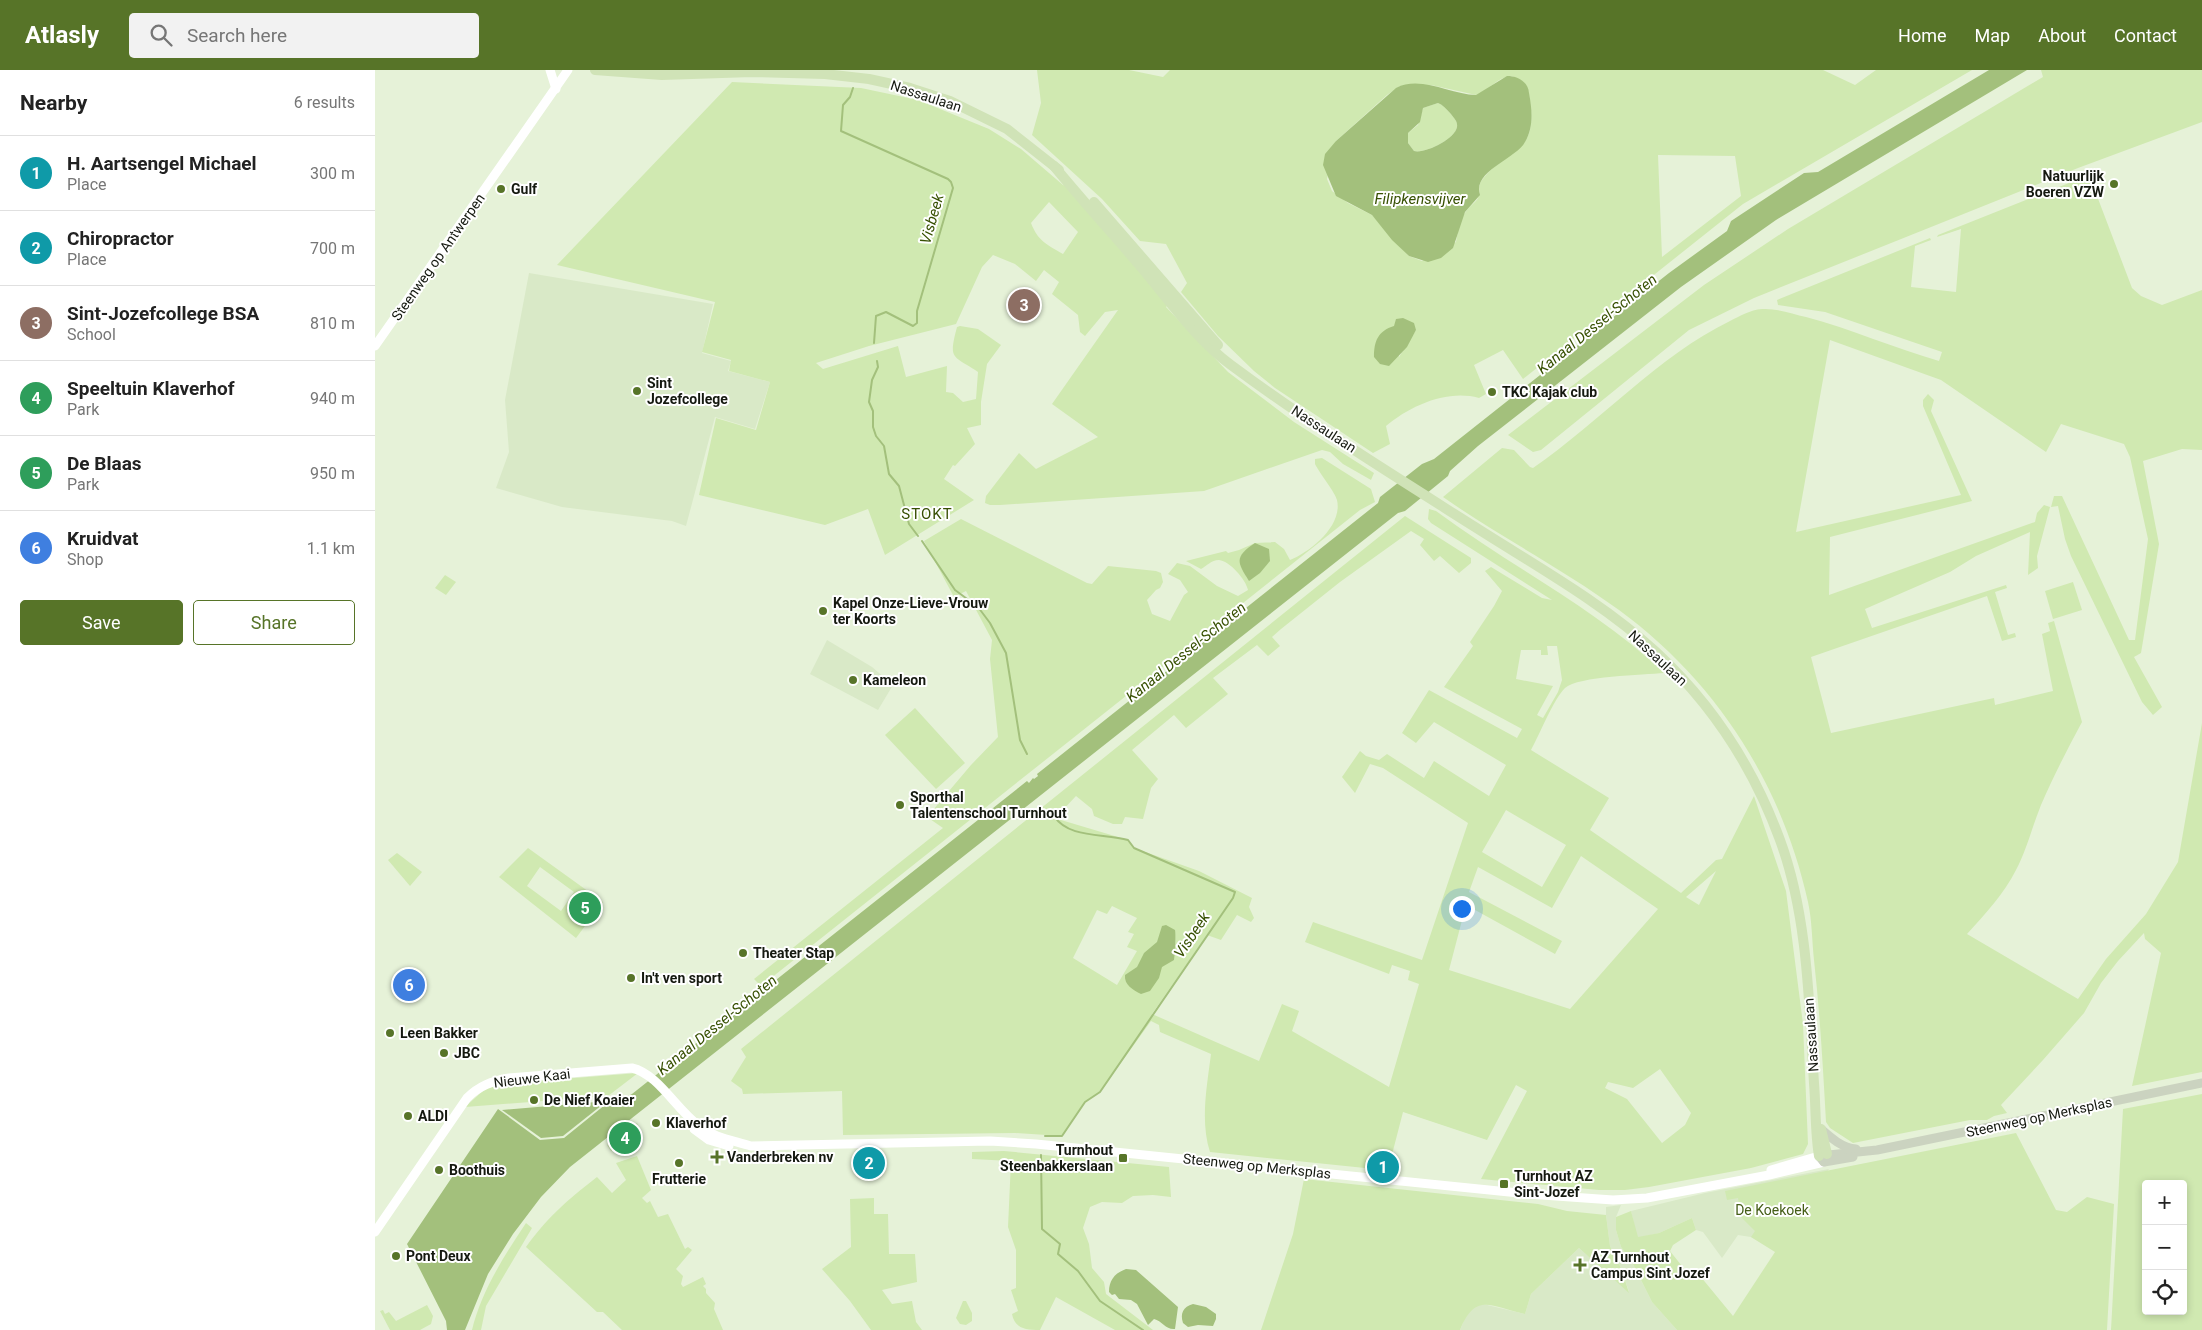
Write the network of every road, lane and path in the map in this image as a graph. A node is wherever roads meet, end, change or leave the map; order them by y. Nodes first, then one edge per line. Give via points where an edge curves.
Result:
1 (550, 70) edge
2 (568, 70) edge
3 (595, 70) edge
4 (750, 71) edge
5 (556, 89) junction
6 (375, 346) edge
7 (643, 1071) joint
8 (2202, 1083) edge
9 (1816, 1114) junction
10 (1821, 1129) junction
11 (1817, 1143) junction
12 (1881, 1150) junction
13 (1824, 1157) junction
14 (1807, 1158) junction
15 (1760, 1176) junction
16 (375, 1232) edge

1 - 5 street
2 - 5 street, Steenweg op Antwerpen
3 - 4 main road, Nassaulaan via 680,76
4 - 9 main road, Nassaulaan via 825,74 911,88 950,101 1007,129 1070,178 1103,211 1247,375 1595,605 1655,652 1704,704 1739,754 1775,826 1793,885 1806,974
5 - 6 street, Steenweg op Antwerpen
7 - 15 street, Steenweg op Merksplas via 666,1095 674,1111 705,1138 731,1147 990,1141 1613,1200 1647,1198
7 - 16 street, Nieuwe Kaai via 632,1068 525,1077 483,1085 467,1098
8 - 12 main road, Steenweg op Merksplas
9 - 10 main road, Nassaulaan
9 - 11 main road, Nassaulaan
10 - 12 main road via 1849,1149
10 - 13 main road, Nassaulaan
11 - 13 main road, Nassaulaan
11 - 14 street
12 - 13 main road
13 - 14 street, Steenweg op Merksplas
13 - 15 street, Steenweg op Merksplas
14 - 15 street, Steenweg op Merksplas

